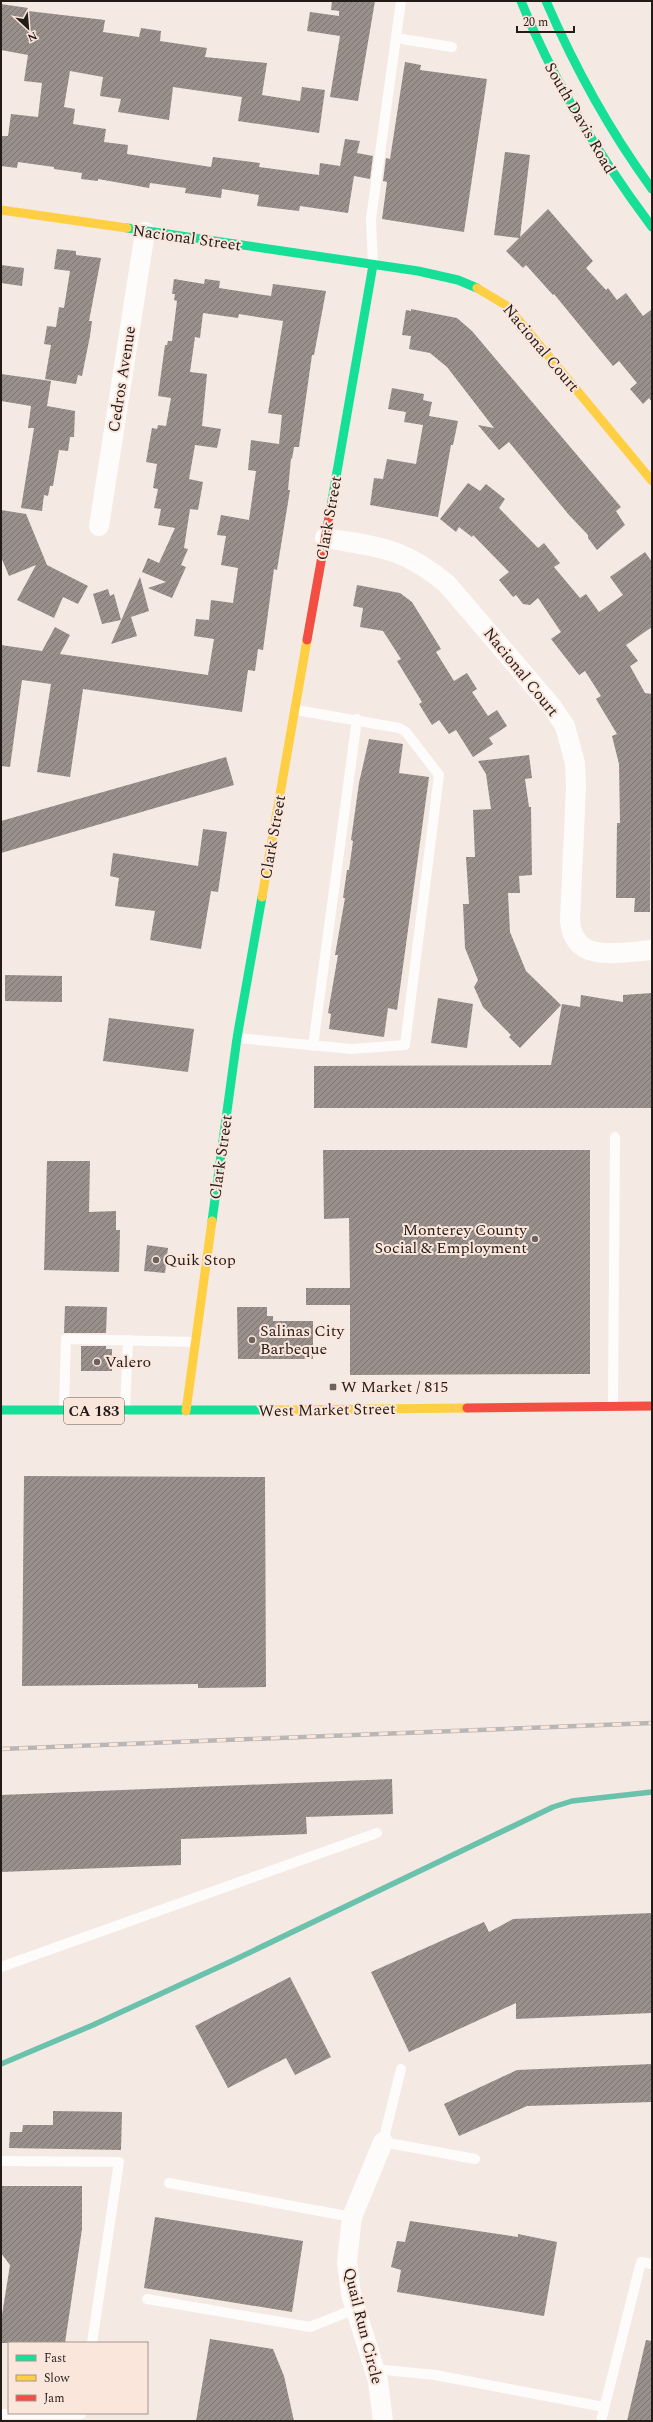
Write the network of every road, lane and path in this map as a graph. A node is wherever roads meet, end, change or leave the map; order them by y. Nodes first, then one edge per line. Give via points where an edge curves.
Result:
1 (401, 1) edge
2 (520, 1) edge
3 (546, 1) edge
4 (396, 38) junction
5 (452, 47) dead end
6 (652, 189) edge
7 (1, 210) edge
8 (652, 227) edge
9 (145, 232) junction
10 (373, 265) junction
11 (652, 481) edge
12 (100, 526) dead end
13 (325, 538) junction
14 (296, 710) junction
15 (357, 719) junction
16 (652, 950) edge
17 (237, 1038) junction
18 (313, 1046) junction
19 (615, 1137) dead end
20 (128, 1340) junction
21 (195, 1342) junction
22 (613, 1406) junction
23 (652, 1406) edge
24 (1, 1410) edge
25 (64, 1410) junction
26 (126, 1411) junction
27 (186, 1411) junction
28 (377, 1833) dead end
29 (1, 1967) edge
30 (401, 2069) dead end
31 (383, 2142) junction
32 (475, 2159) dead end
33 (1, 2161) edge
34 (169, 2184) dead end
35 (352, 2217) junction
36 (652, 2264) edge
37 (147, 2299) dead end
38 (355, 2309) junction
39 (92, 2342) edge
40 (375, 2369) junction
41 (604, 2407) junction
42 (1, 2414) edge
43 (81, 2416) edge
44 (383, 2421) edge
45 (600, 2421) edge

1 - 4 lane
2 - 8 street, South Davis Road via 542,51 586,134
3 - 6 street, South Davis Road via 588,88 610,127
4 - 5 lane
4 - 10 lane via 371,219
7 - 9 street, Nacional Street
9 - 10 street, Nacional Street
9 - 12 street, Cedros Avenue
10 - 11 street, Nacional Court via 456,279 496,297 524,326
10 - 13 street, Clark Street
13 - 14 street, Clark Street
13 - 16 street, Nacional Court via 386,548 432,571 447,584 553,708 565,726 575,763 570,921 573,938 582,948 597,952
14 - 15 lane
14 - 17 street, Clark Street
15 - 18 lane
15 - 18 lane via 399,728 406,732 439,775 406,1045 351,1049
17 - 18 lane
17 - 21 street, Clark Street
19 - 22 lane
20 - 21 lane
20 - 25 lane via 66,1339
20 - 26 lane
21 - 27 street, Clark Street
22 - 23 street, West Market Street / CA 183
22 - 27 street, West Market Street / CA 183
24 - 25 street, West Market Street / CA 183
25 - 26 street, West Market Street / CA 183
26 - 27 street, West Market Street / CA 183
28 - 29 lane
30 - 31 lane
31 - 32 lane
31 - 35 street, Quail Run Circle
33 - 39 lane via 119,2162
34 - 35 lane
35 - 38 street, Quail Run Circle via 347,2262
36 - 41 lane via 641,2262
37 - 38 lane via 310,2327
38 - 40 street, Quail Run Circle
40 - 41 lane via 435,2375
40 - 44 street, Quail Run Circle
41 - 45 lane
42 - 43 lane

